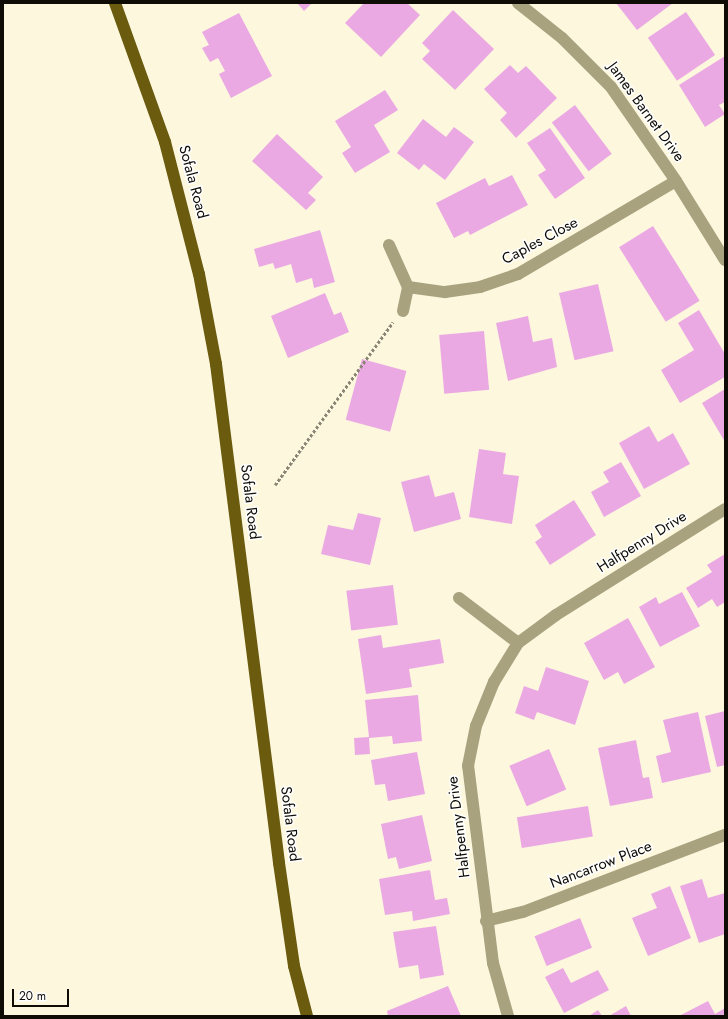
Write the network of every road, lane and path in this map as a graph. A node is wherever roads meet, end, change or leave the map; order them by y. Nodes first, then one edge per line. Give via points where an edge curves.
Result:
1 (115, 3) edge
2 (518, 3) edge
3 (676, 181) junction
4 (389, 245) dead end
5 (725, 260) edge
6 (408, 287) junction
7 (403, 311) joint
8 (275, 485) dead end
9 (725, 509) edge
10 (460, 598) dead end
11 (518, 643) junction
12 (725, 835) edge
13 (486, 921) junction
14 (307, 1016) edge
15 (508, 1016) edge

1 - 14 main road, Sofala Road via 165,142 199,274 216,364 279,863 294,966
2 - 3 street, James Barnet Drive via 562,38 611,87
3 - 5 street, James Barnet Drive
3 - 6 street, Caples Close via 518,274 480,287 445,292
4 - 6 street
6 - 7 street
7 - 8 path
9 - 11 street, Halfpenny Drive via 556,615
10 - 11 street
11 - 13 street, Halfpenny Drive via 494,682 476,726 468,766
12 - 13 street, Nancarrow Place via 523,912
13 - 15 street, Halfpenny Drive via 493,963

